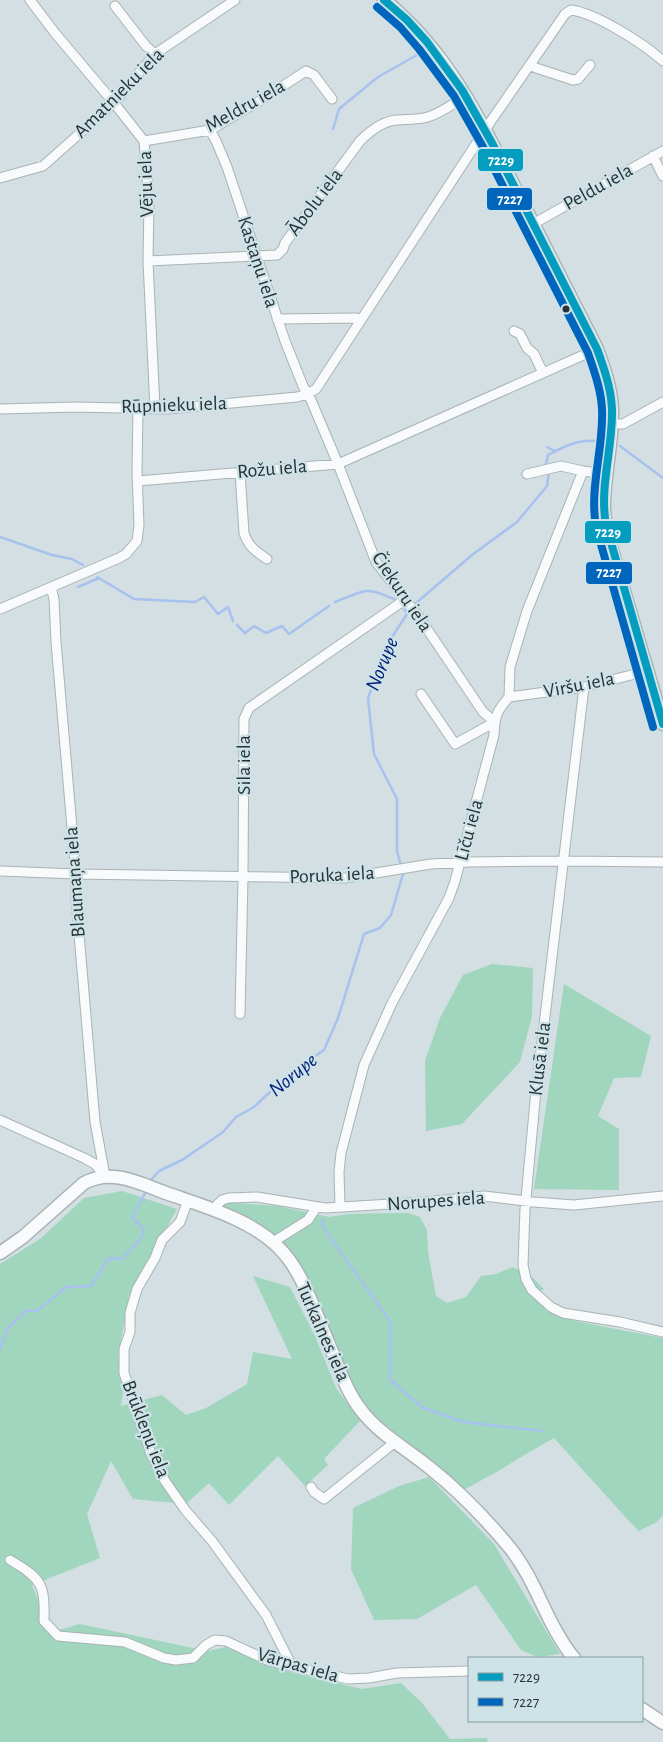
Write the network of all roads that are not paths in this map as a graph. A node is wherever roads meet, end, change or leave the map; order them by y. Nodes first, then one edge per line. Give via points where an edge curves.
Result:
1 (235, 0) edge
2 (384, 0) edge
3 (32, 1) edge
4 (115, 6) dead end
5 (155, 54) junction
6 (663, 61) edge
7 (530, 65) junction
8 (590, 66) dead end
9 (466, 96) junction
10 (332, 99) dead end
11 (114, 103) junction
12 (210, 130) junction
13 (485, 130) junction
14 (144, 141) junction
15 (663, 151) edge
16 (653, 156) junction
17 (663, 176) edge
18 (0, 178) edge
19 (533, 224) junction
20 (256, 255) junction
21 (148, 261) junction
22 (277, 319) junction
23 (361, 319) junction
24 (514, 331) dead end
25 (596, 349) junction
26 (543, 373) junction
27 (307, 394) junction
28 (663, 402) edge
29 (138, 408) junction
30 (0, 409) edge
31 (155, 409) junction
32 (612, 424) junction
33 (338, 464) junction
34 (584, 471) junction
35 (240, 472) junction
36 (527, 474) dead end
37 (606, 474) junction
38 (138, 481) junction
39 (267, 559) dead end
40 (51, 587) junction
41 (406, 599) junction
42 (0, 609) edge
43 (647, 671) junction
44 (584, 687) junction
45 (421, 694) dead end
46 (509, 698) junction
47 (495, 722) junction
48 (663, 724) edge
49 (564, 861) junction
50 (663, 862) edge
51 (461, 863) junction
52 (0, 871) edge
53 (76, 874) junction
54 (243, 878) junction
55 (240, 1014) dead end
56 (0, 1120) edge
57 (105, 1176) junction
58 (663, 1196) edge
59 (188, 1200) junction
60 (526, 1200) junction
61 (340, 1207) junction
62 (316, 1208) junction
63 (215, 1211) junction
64 (273, 1242) junction
65 (0, 1253) edge
66 (663, 1332) edge
67 (395, 1442) junction
68 (311, 1487) dead end
69 (10, 1560) dead end
70 (573, 1657) edge
71 (292, 1666) junction
72 (468, 1671) edge
73 (643, 1710) edge
74 (663, 1723) edge

1 - 5 street, Amatnieku iela
2 - 9 main road via 427,42
3 - 11 street, Vēju iela via 76,60
4 - 5 street
5 - 11 street, Amatnieku iela
6 - 7 street via 632,38 571,10 564,14
7 - 8 street via 573,80
7 - 13 street
9 - 13 main road
9 - 20 street, Ābolu iela via 432,116 387,122 369,132 281,252 277,255
10 - 12 street, Meldru iela via 314,75 306,71
11 - 14 street, Vēju iela
11 - 18 street, Amatnieku iela via 43,166
12 - 14 street, Meldru iela
12 - 20 street, Kastaņu iela via 227,166
13 - 19 main road
13 - 23 street
14 - 21 street, Vēju iela via 149,201
15 - 16 street, Peldu iela
16 - 17 street
16 - 19 street, Peldu iela
19 - 25 main road
20 - 21 street, Ābolu iela
20 - 22 street, Kastaņu iela
21 - 31 street, Vēju iela
22 - 23 street
22 - 27 street, Kastaņu iela
23 - 27 street via 316,389
24 - 26 street via 520,334 534,354
25 - 26 street, Rožu iela
25 - 32 main road via 611,395
26 - 33 street, Rožu iela
27 - 31 street, Rūpnieku iela
27 - 33 street, Čiekuru iela
28 - 32 street via 623,424
29 - 30 street, Rūpnieku iela
29 - 31 street, Rūpnieku iela
29 - 38 street
32 - 37 main road
33 - 35 street, Rožu iela
33 - 41 street, Čiekuru iela via 376,562
34 - 36 street via 561,466
34 - 37 street
34 - 46 street via 527,611 510,667
35 - 38 street, Rožu iela
35 - 39 street via 244,533 252,549
37 - 43 main road via 604,503 609,540
38 - 40 street via 137,541 119,558
40 - 42 street
40 - 53 street, Blaumaņa iela
41 - 47 street, Čiekuru iela via 483,712
41 - 54 street, Sila iela via 249,708 244,719
43 - 44 street, Viršu iela
43 - 48 main road
44 - 46 street, Viršu iela
44 - 49 street, Klusā iela
45 - 47 street via 455,744
46 - 47 street, Līču iela via 498,709
47 - 51 street, Līču iela
49 - 50 street, Poruka iela
49 - 51 street, Poruka iela
49 - 60 street, Klusā iela
51 - 54 street, Poruka iela via 432,864 345,878
51 - 61 street, Līču iela via 449,898 392,1004 364,1065 341,1153
52 - 53 street, Poruka iela
53 - 54 street, Poruka iela
53 - 57 street, Blaumaņa iela via 89,1060 95,1122
54 - 55 street, Sila iela
56 - 57 street via 95,1164
57 - 59 main road, Turkalnes iela via 124,1178
57 - 65 main road, Turkalnes iela via 84,1183
58 - 60 street, Norupes iela via 574,1205
59 - 63 main road, Turkalnes iela
59 - 71 street, Brūkleņu iela via 180,1222 162,1240 137,1289 124,1349 124,1373 151,1454 165,1481 266,1614
60 - 61 street, Norupes iela via 484,1196
60 - 66 street, Klusā iela via 524,1274 540,1299 563,1313
61 - 62 street, Norupes iela
62 - 63 street, Norupes iela via 274,1199 229,1198 222,1200
62 - 64 street via 308,1220
63 - 64 main road, Turkalnes iela via 243,1223
64 - 67 main road, Turkalnes iela via 296,1271 359,1409
67 - 68 street via 324,1499
67 - 70 main road, Turkalnes iela via 431,1468 466,1500 511,1549
69 - 71 street, Vārpas iela via 30,1572 42,1585 44,1621 58,1636 125,1642 176,1660 193,1658 206,1646 220,1640 269,1661
71 - 72 street, Vārpas iela via 348,1680
73 - 74 main road

